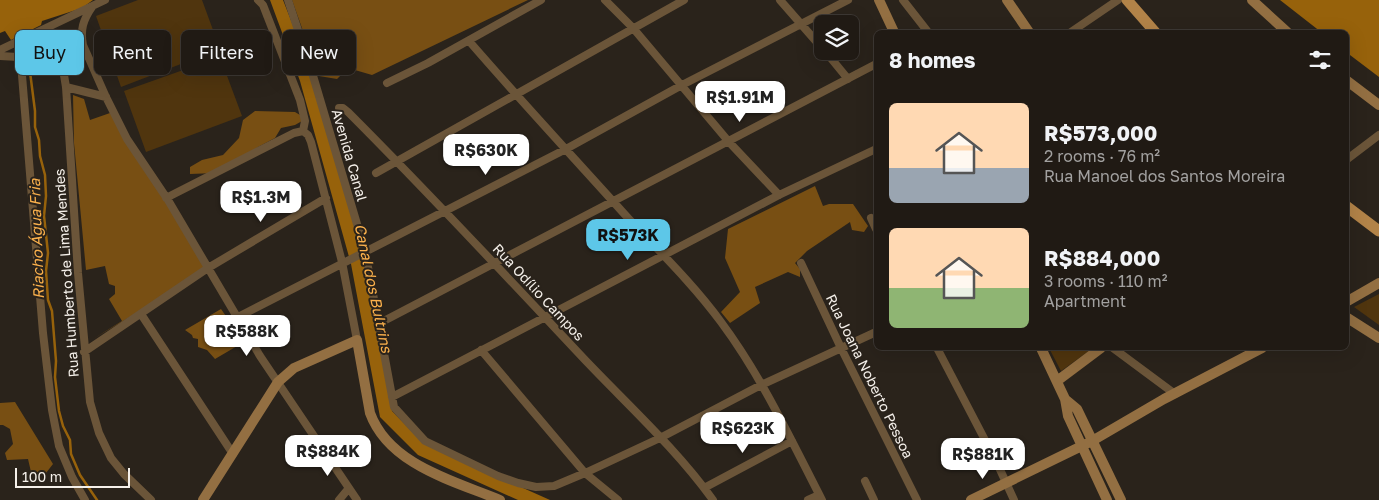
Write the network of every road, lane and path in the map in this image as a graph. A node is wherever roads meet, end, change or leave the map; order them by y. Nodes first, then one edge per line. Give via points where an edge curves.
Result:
1 (105, 0) edge
2 (258, 0) edge
3 (288, 0) edge
4 (541, 0) edge
5 (606, 0) edge
6 (684, 0) edge
7 (780, 0) edge
8 (848, 0) edge
9 (879, 0) edge
10 (903, 0) edge
11 (1007, 0) edge
12 (1118, 0) edge
13 (1128, 0) edge
14 (1252, 0) edge
15 (92, 7) junction
16 (801, 24) junction
17 (633, 28) junction
18 (82, 30) edge
19 (893, 30) edge
20 (926, 30) edge
21 (1028, 30) edge
22 (1074, 30) edge
23 (1153, 30) edge
24 (1285, 30) edge
25 (814, 39) edge
26 (469, 41) junction
27 (84, 44) edge
28 (0, 50) edge
29 (0, 56) edge
30 (832, 60) edge
31 (874, 65) edge
32 (64, 75) edge
33 (848, 79) junction
34 (1349, 82) edge
35 (387, 83) dead end
36 (682, 86) junction
37 (66, 88) junction
38 (515, 94) junction
39 (106, 97) junction
40 (1379, 106) edge
41 (339, 108) dead end
42 (302, 131) junction
43 (1379, 135) edge
44 (729, 142) junction
45 (566, 149) junction
46 (874, 150) edge
47 (1349, 158) edge
48 (396, 161) junction
49 (376, 173) dead end
50 (779, 195) junction
51 (166, 198) junction
52 (326, 198) junction
53 (613, 201) junction
54 (1349, 208) edge
55 (445, 210) junction
56 (871, 218) dead end
57 (874, 225) edge
58 (1379, 231) edge
59 (364, 252) junction
60 (663, 255) junction
61 (346, 260) junction
62 (496, 263) junction
63 (801, 263) dead end
64 (208, 268) junction
65 (1379, 283) edge
66 (1349, 300) edge
67 (141, 314) junction
68 (236, 318) junction
69 (546, 318) junction
70 (1349, 319) edge
71 (378, 324) junction
72 (874, 333) edge
73 (1379, 338) edge
74 (357, 340) junction
75 (841, 348) junction
76 (481, 350) junction
77 (938, 350) edge
78 (1042, 350) edge
79 (1098, 350) edge
80 (1116, 350) edge
81 (1252, 350) edge
82 (84, 352) junction
83 (1057, 381) junction
84 (278, 382) junction
85 (761, 385) junction
86 (1175, 394) junction
87 (392, 397) junction
88 (1065, 399) junction
89 (660, 438) junction
90 (792, 441) junction
91 (1092, 441) junction
92 (1082, 446) junction
93 (233, 454) junction
94 (585, 473) junction
95 (865, 481) dead end
96 (1006, 483) junction
97 (349, 488) junction
98 (704, 488) junction
99 (820, 497) edge
100 (711, 499) edge
101 (85, 500) edge
102 (151, 500) edge
103 (203, 500) edge
104 (339, 500) edge
105 (357, 500) edge
106 (500, 500) edge
107 (618, 500) edge
108 (808, 500) edge
109 (874, 500) edge
110 (917, 500) edge
111 (971, 500) edge
112 (1014, 500) edge
113 (1108, 500) edge
114 (1120, 500) edge

1 - 15 street
2 - 42 street via 263,5 300,100 305,121
3 - 59 street, Avenida Canal
4 - 26 street
5 - 17 street
6 - 17 street
7 - 16 street
8 - 16 street
9 - 19 street
10 - 20 street
11 - 21 street
12 - 22 street
13 - 23 main road
14 - 24 street
15 - 18 street
15 - 28 street
16 - 25 street
16 - 36 street
17 - 36 street
17 - 38 street
26 - 35 street
26 - 38 street
27 - 39 street
29 - 101 street via 18,57 21,63 52,410 60,446
30 - 33 street
31 - 33 street
32 - 37 street, Rua Humberto de Lima Mendes
33 - 44 street
34 - 40 street
36 - 44 street
36 - 45 street
37 - 39 street
37 - 82 street, Rua Humberto de Lima Mendes
38 - 45 street
38 - 48 street
39 - 51 street via 127,139
41 - 48 street, Rua Odílio Campos via 348,112
42 - 51 street
42 - 52 street via 311,142
43 - 47 street
44 - 50 street
44 - 53 street
45 - 53 street
45 - 55 street
46 - 50 street
48 - 49 street
48 - 55 street, Rua Odílio Campos
50 - 60 street
51 - 64 street
52 - 61 street
52 - 64 street
53 - 60 street
53 - 62 street
54 - 58 main road
55 - 59 street
55 - 62 street, Rua Odílio Campos
56 - 57 street
59 - 61 street
59 - 71 street, Avenida Canal
60 - 69 street
60 - 85 street via 721,321
61 - 68 street
61 - 74 street
62 - 69 street, Rua Odílio Campos
62 - 71 street
63 - 75 street, Rua Joana Noberto Pessoa
64 - 67 street
64 - 68 street
65 - 66 street
67 - 82 street
67 - 93 street
68 - 84 street
69 - 76 street
69 - 89 street, Rua Odílio Campos
70 - 73 street
71 - 87 street, Avenida Canal
72 - 75 street
74 - 84 street via 294,368
74 - 106 street via 370,413 387,440 421,467
75 - 85 street
75 - 110 street, Rua Joana Noberto Pessoa
76 - 87 street
76 - 94 street
77 - 96 street
78 - 83 street
79 - 83 street
80 - 86 street
81 - 86 street
82 - 102 street, Rua Humberto de Lima Mendes via 90,402 102,441 118,468
83 - 88 street
84 - 93 street
84 - 97 street
85 - 89 street
85 - 90 street
86 - 91 street
87 - 94 street, Avenida Canal via 396,411 426,441 512,480 528,486 550,487
88 - 91 street via 1077,409
88 - 92 street via 1068,416
89 - 94 street
89 - 98 street, Rua Odílio Campos
90 - 98 street
90 - 99 street
91 - 92 street
91 - 114 street
92 - 96 street
92 - 113 street
93 - 103 street
94 - 107 street
95 - 109 street
96 - 111 street
96 - 112 street
97 - 104 street
97 - 105 street
98 - 100 street, Rua Odílio Campos
99 - 108 street

